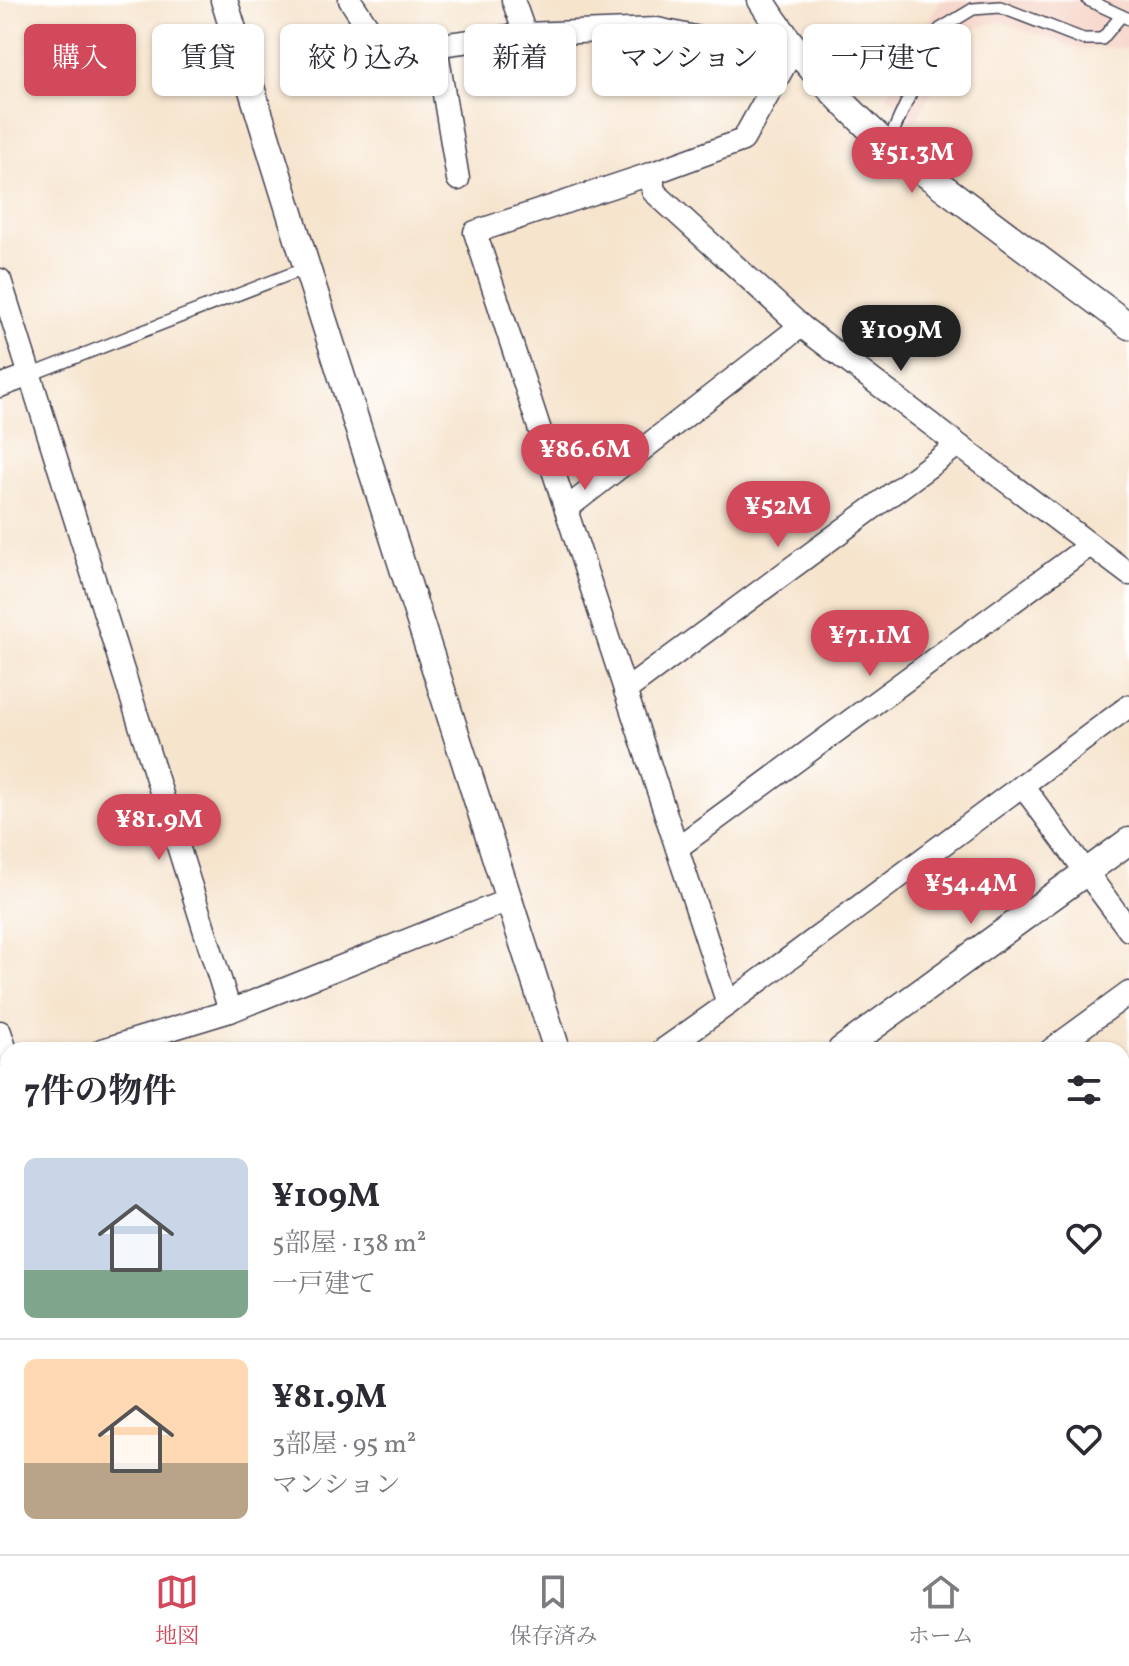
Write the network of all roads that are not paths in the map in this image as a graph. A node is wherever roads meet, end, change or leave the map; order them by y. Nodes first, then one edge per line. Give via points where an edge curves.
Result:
1 (224, 0) edge
2 (350, 0) edge
3 (513, 0) edge
4 (761, 0) edge
5 (1088, 0) edge
6 (1125, 18) edge
7 (366, 24) edge
8 (521, 24) edge
9 (775, 24) edge
10 (787, 39) edge
11 (794, 48) junction
12 (444, 96) edge
13 (887, 145) junction
14 (653, 173) junction
15 (458, 179) dead end
16 (307, 268) junction
17 (0, 280) edge
18 (801, 326) junction
19 (1129, 326) edge
20 (30, 375) junction
21 (0, 386) edge
22 (958, 445) junction
23 (566, 509) junction
24 (1090, 545) junction
25 (1129, 574) edge
26 (625, 691) junction
27 (1129, 706) edge
28 (1022, 785) junction
29 (1129, 841) edge
30 (677, 848) junction
31 (1086, 874) junction
32 (511, 899) junction
33 (1129, 930) edge
34 (1129, 993) edge
35 (728, 1004) junction
36 (230, 1011) junction
37 (128, 1042) edge
38 (555, 1042) edge
39 (674, 1042) edge
40 (852, 1042) edge
41 (1062, 1042) edge

1 - 16 street
2 - 7 street
3 - 8 street
4 - 9 street
5 - 6 lane
6 - 13 lane via 1102,39 1083,39 1000,7 973,9 940,29
10 - 11 street
11 - 13 street
11 - 14 street via 743,140
12 - 15 street
13 - 19 street
14 - 18 street via 653,191
14 - 23 street via 475,232
16 - 20 lane
16 - 32 street
17 - 20 street
18 - 22 street
18 - 23 street
20 - 21 street
20 - 36 street
22 - 24 street
22 - 26 street
23 - 26 street
24 - 25 street
24 - 30 street
26 - 30 street
27 - 28 street
28 - 31 street
28 - 35 street
29 - 31 street
30 - 35 street
31 - 33 street
31 - 40 street
32 - 36 street
32 - 38 street
34 - 41 street
35 - 39 street
36 - 37 street

